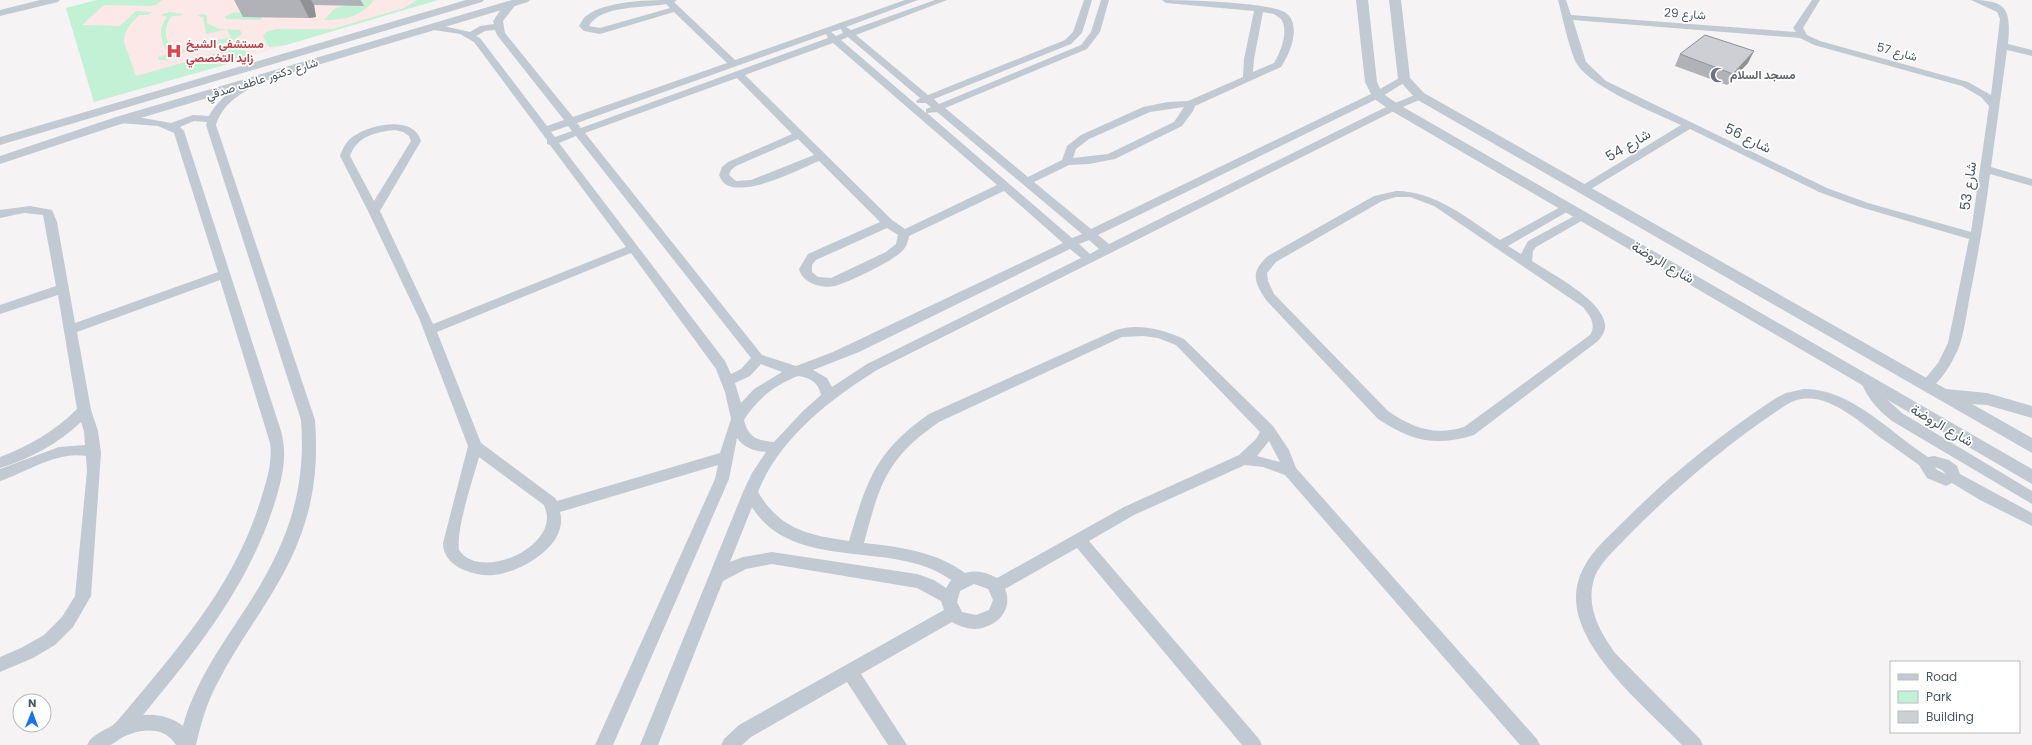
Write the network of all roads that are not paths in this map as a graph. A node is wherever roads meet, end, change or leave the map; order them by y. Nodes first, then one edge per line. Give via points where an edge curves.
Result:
1 (54, 0) edge
2 (478, 0) edge
3 (913, 0) edge
4 (943, 0) edge
5 (1088, 0) edge
6 (1105, 0) edge
7 (1166, 0) edge
8 (1362, 0) edge
9 (1395, 0) edge
10 (1562, 0) edge
11 (1816, 0) edge
12 (1975, 0) edge
13 (518, 2) edge
14 (673, 4) edge
15 (1259, 10) junction
16 (0, 13) edge
17 (1567, 17) junction
18 (1802, 24) junction
19 (840, 26) junction
20 (434, 27) junction
21 (498, 27) junction
22 (825, 32) junction
23 (849, 34) junction
24 (471, 35) junction
25 (1801, 35) junction
26 (834, 39) junction
27 (2003, 46) junction
28 (2032, 53) edge
29 (736, 69) junction
30 (1248, 77) junction
31 (1404, 79) junction
32 (258, 80) junction
33 (1997, 89) junction
34 (1377, 95) junction
35 (1420, 96) junction
36 (926, 98) junction
37 (1190, 104) junction
38 (910, 105) junction
39 (1995, 106) junction
40 (1394, 107) junction
41 (938, 108) junction
42 (921, 114) junction
43 (212, 119) junction
44 (120, 120) junction
45 (571, 122) junction
46 (1689, 125) junction
47 (172, 127) junction
48 (544, 131) junction
49 (579, 132) junction
50 (799, 135) junction
51 (0, 141) edge
52 (551, 142) junction
53 (821, 156) junction
54 (0, 160) edge
55 (1067, 162) junction
56 (1985, 169) junction
57 (1026, 182) junction
58 (2032, 182) edge
59 (1005, 186) junction
60 (1582, 190) junction
61 (1568, 207) junction
62 (374, 211) junction
63 (0, 214) edge
64 (1584, 216) junction
65 (888, 223) junction
66 (904, 234) junction
67 (1089, 234) junction
68 (1975, 237) junction
69 (1071, 243) junction
70 (1501, 245) junction
71 (633, 248) junction
72 (1108, 250) junction
73 (1089, 259) junction
74 (1526, 262) junction
75 (224, 274) junction
76 (64, 288) junction
77 (0, 310) edge
78 (71, 330) junction
79 (430, 330) junction
80 (758, 358) junction
81 (794, 370) junction
82 (728, 380) junction
83 (1868, 382) junction
84 (1926, 386) junction
85 (1941, 394) junction
86 (828, 395) junction
87 (84, 410) junction
88 (2032, 412) edge
89 (736, 421) junction
90 (1268, 430) junction
91 (475, 446) junction
92 (2032, 446) edge
93 (1945, 447) junction
94 (776, 448) junction
95 (94, 453) junction
96 (726, 457) junction
97 (1244, 459) junction
98 (25, 460) junction
99 (1966, 461) junction
100 (1929, 462) junction
101 (0, 466) edge
102 (1290, 471) junction
103 (1953, 475) junction
104 (2032, 477) edge
105 (750, 492) junction
106 (2032, 498) edge
107 (553, 508) junction
108 (2032, 520) edge
109 (1078, 539) junction
110 (824, 543) junction
111 (855, 547) junction
112 (817, 564) junction
113 (716, 577) junction
114 (962, 580) junction
115 (997, 586) junction
116 (951, 605) junction
117 (0, 665) edge
118 (850, 672) junction
119 (120, 730) junction
120 (96, 745) edge
121 (186, 745) edge
122 (604, 745) edge
123 (649, 745) edge
124 (730, 745) edge
125 (898, 745) edge
126 (1253, 745) edge
127 (1531, 745) edge
128 (1694, 745) edge

1 - 16 street
2 - 51 street, شارع دكتور عاطف صدقي
3 - 19 street
4 - 23 street
5 - 36 street via 1077,33 1068,42
6 - 41 street via 1097,30 1084,47
7 - 15 street
8 - 34 street via 1371,82
9 - 31 street
10 - 17 street, شارع 56
11 - 18 street
12 - 27 street, شارع 53 via 1992,5 2004,13 2006,18
13 - 20 street, شارع دكتور عاطف صدقي
13 - 21 street via 501,15
14 - 14 street via 626,6 593,15 584,22 584,26 593,31 600,31
14 - 29 street
15 - 30 street
15 - 30 street via 1275,11 1286,18 1287,47 1278,65
17 - 25 street, شارع 29
17 - 46 street, شارع 56 via 1581,63 1590,73 1603,83
18 - 25 street via 1798,28
18 - 33 street, شارع 57 via 1810,36 1829,44
19 - 22 street
19 - 23 street
20 - 24 street via 455,29
20 - 32 street, شارع دكتور عاطف صدقي
21 - 24 street via 483,28
21 - 45 street via 500,33
22 - 26 street
22 - 29 street
23 - 26 street
23 - 36 street
24 - 48 street
25 - 39 street, شارع 57 via 1827,46 1965,84 1985,95
26 - 29 street
26 - 38 street
27 - 28 street
27 - 33 street, شارع 53
29 - 45 street
29 - 49 street
29 - 50 street
30 - 37 street
31 - 34 street
31 - 35 street, شارع الروضة
32 - 43 street via 228,98
32 - 44 street, شارع دكتور عاطف صدقي
33 - 39 street, شارع 53
34 - 40 street, شارع الروضة
34 - 67 street
35 - 40 street
35 - 60 street, شارع الروضة
36 - 38 street
36 - 41 street
37 - 55 street via 1178,124 1110,157 1089,162
37 - 55 street via 1148,109 1085,137 1071,148
38 - 42 street
39 - 56 street, شارع 53
40 - 61 street, شارع الروضة
40 - 72 street
41 - 42 street
41 - 57 street
42 - 59 street
43 - 47 street via 193,118
43 - 121 street via 211,125 308,420 311,458 302,508 288,549 207,684 197,705
44 - 47 street via 159,123
44 - 54 street, شارع دكتور عاطف صدقي
45 - 48 street
45 - 49 street
46 - 60 street, شارع 54
46 - 68 street, شارع 56 via 1843,198
47 - 75 street via 178,132
48 - 52 street
49 - 52 street
49 - 80 street
50 - 53 street
50 - 53 street via 732,164 724,175 727,180 738,185 752,183
52 - 71 street
53 - 65 street
55 - 57 street
56 - 58 street
56 - 68 street, شارع 53
57 - 67 street
59 - 66 street
59 - 69 street
60 - 84 street, شارع الروضة
61 - 64 street, شارع الروضة
61 - 70 street
62 - 62 street via 345,156 346,148 354,140 373,131 394,127 406,129 414,134 416,141
62 - 79 street
63 - 76 street via 19,209 37,209 48,213 52,222
64 - 74 street via 1532,244 1527,251
64 - 83 street, شارع الروضة
65 - 66 street
65 - 66 street via 812,257 806,262 807,276 814,280 833,282 899,249
67 - 69 street
67 - 72 street
68 - 84 street, شارع 53 via 1954,343 1939,373
69 - 73 street
69 - 81 street via 854,349 826,361
70 - 74 street
70 - 74 street via 1438,204 1411,194 1396,194 1378,198 1272,259 1263,267 1260,276 1263,287 1270,297 1383,415 1416,433 1434,437 1453,436 1469,431 1599,332 1600,325 1596,314 1587,304
71 - 79 street
71 - 82 street via 720,364
72 - 73 street
73 - 86 street via 872,367
75 - 78 street
75 - 119 street via 274,431 278,454 274,477 265,515 247,557 222,601 188,649
76 - 77 street
76 - 78 street
78 - 87 street
79 - 91 street
80 - 81 street
80 - 82 street via 748,372
81 - 86 street via 822,380
81 - 89 street via 755,396
82 - 89 street
83 - 93 street via 1872,392 1886,409
83 - 104 street, شارع الروضة
84 - 85 street, شارع الروضة
85 - 88 street via 1987,399
85 - 92 street, شارع الروضة
86 - 94 street
87 - 95 street via 91,431
87 - 98 street via 73,422
89 - 94 street via 743,437 763,447
89 - 96 street
90 - 97 street via 1261,443
90 - 102 street via 1284,454
90 - 111 street via 1180,342 1151,332 1120,333 934,418 909,436 888,458 877,477
91 - 107 street via 550,502
91 - 107 street via 450,548 457,560 470,568 488,570 508,567 527,558 550,532 554,519
93 - 99 street
93 - 100 street
94 - 105 street
95 - 98 street via 77,449
95 - 117 street via 83,596 75,615 58,633 35,650
96 - 107 street
96 - 122 street via 722,479
97 - 102 street
97 - 109 street via 1152,500
98 - 101 street
99 - 103 street
99 - 106 street
100 - 103 street via 1927,470 1935,476 1946,480
100 - 128 street via 1838,401 1812,394 1790,396 1744,427 1670,487 1633,521 1597,560 1585,582 1583,596 1590,627 1608,658
102 - 127 street
103 - 108 street via 1997,503
105 - 110 street via 755,503 771,522 795,536
105 - 113 street
109 - 115 street
109 - 126 street
110 - 111 street
110 - 112 street
111 - 114 street via 930,561
112 - 113 street via 772,558 743,563
112 - 116 street via 917,580 929,584
113 - 123 street
114 - 115 street via 981,577
114 - 116 street via 951,591
115 - 116 street via 1000,604 998,610 988,619 969,622
116 - 118 street
118 - 124 street via 745,731
118 - 125 street
119 - 120 street
119 - 121 street via 151,722 164,724 176,728

